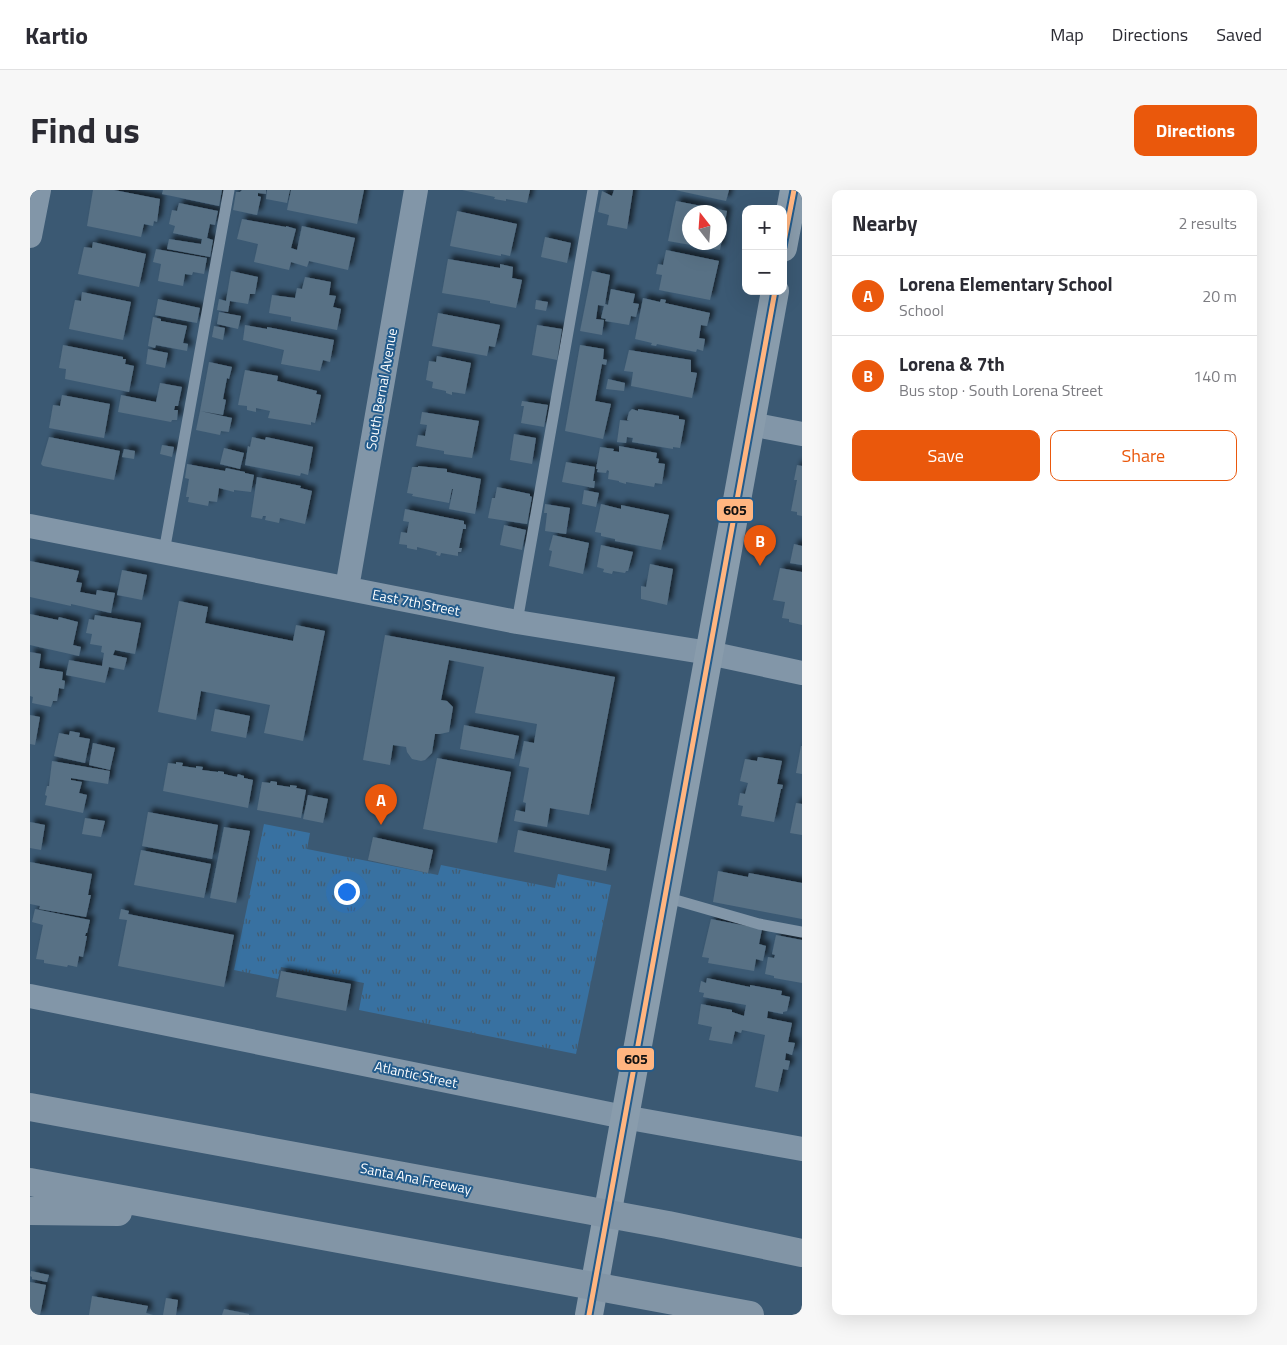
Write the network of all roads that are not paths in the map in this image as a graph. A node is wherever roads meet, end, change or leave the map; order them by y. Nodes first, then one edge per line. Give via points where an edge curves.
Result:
1 (39, 190) edge
2 (229, 190) edge
3 (416, 190) edge
4 (593, 190) edge
5 (796, 194) edge
6 (787, 231) edge
7 (30, 236) edge
8 (774, 295) edge
9 (751, 424) junction
10 (802, 434) edge
11 (30, 526) edge
12 (164, 552) junction
13 (347, 588) junction
14 (517, 622) junction
15 (709, 653) junction
16 (802, 673) edge
17 (665, 897) junction
18 (802, 932) edge
19 (30, 996) edge
20 (34, 1104) edge
21 (624, 1117) junction
22 (802, 1149) edge
23 (30, 1182) edge
24 (30, 1211) edge
25 (198, 1213) junction
26 (802, 1253) edge
27 (589, 1315) edge
28 (750, 1315) edge

1 - 7 street
2 - 12 lane
3 - 13 street, South Bernal Avenue
4 - 14 lane
5 - 6 main road
8 - 9 main road
9 - 10 street
9 - 15 main road
11 - 12 street, East 7th Street
12 - 13 street, East 7th Street
13 - 14 street, East 7th Street
14 - 15 street, East 7th Street
15 - 16 street, East 7th Street
15 - 17 main road
17 - 18 lane via 759,924
17 - 21 main road
19 - 21 street, Atlantic Street
20 - 26 highway, Santa Ana Freeway
21 - 22 street, Atlantic Street
21 - 27 main road
23 - 25 highway
24 - 25 highway
25 - 28 highway

